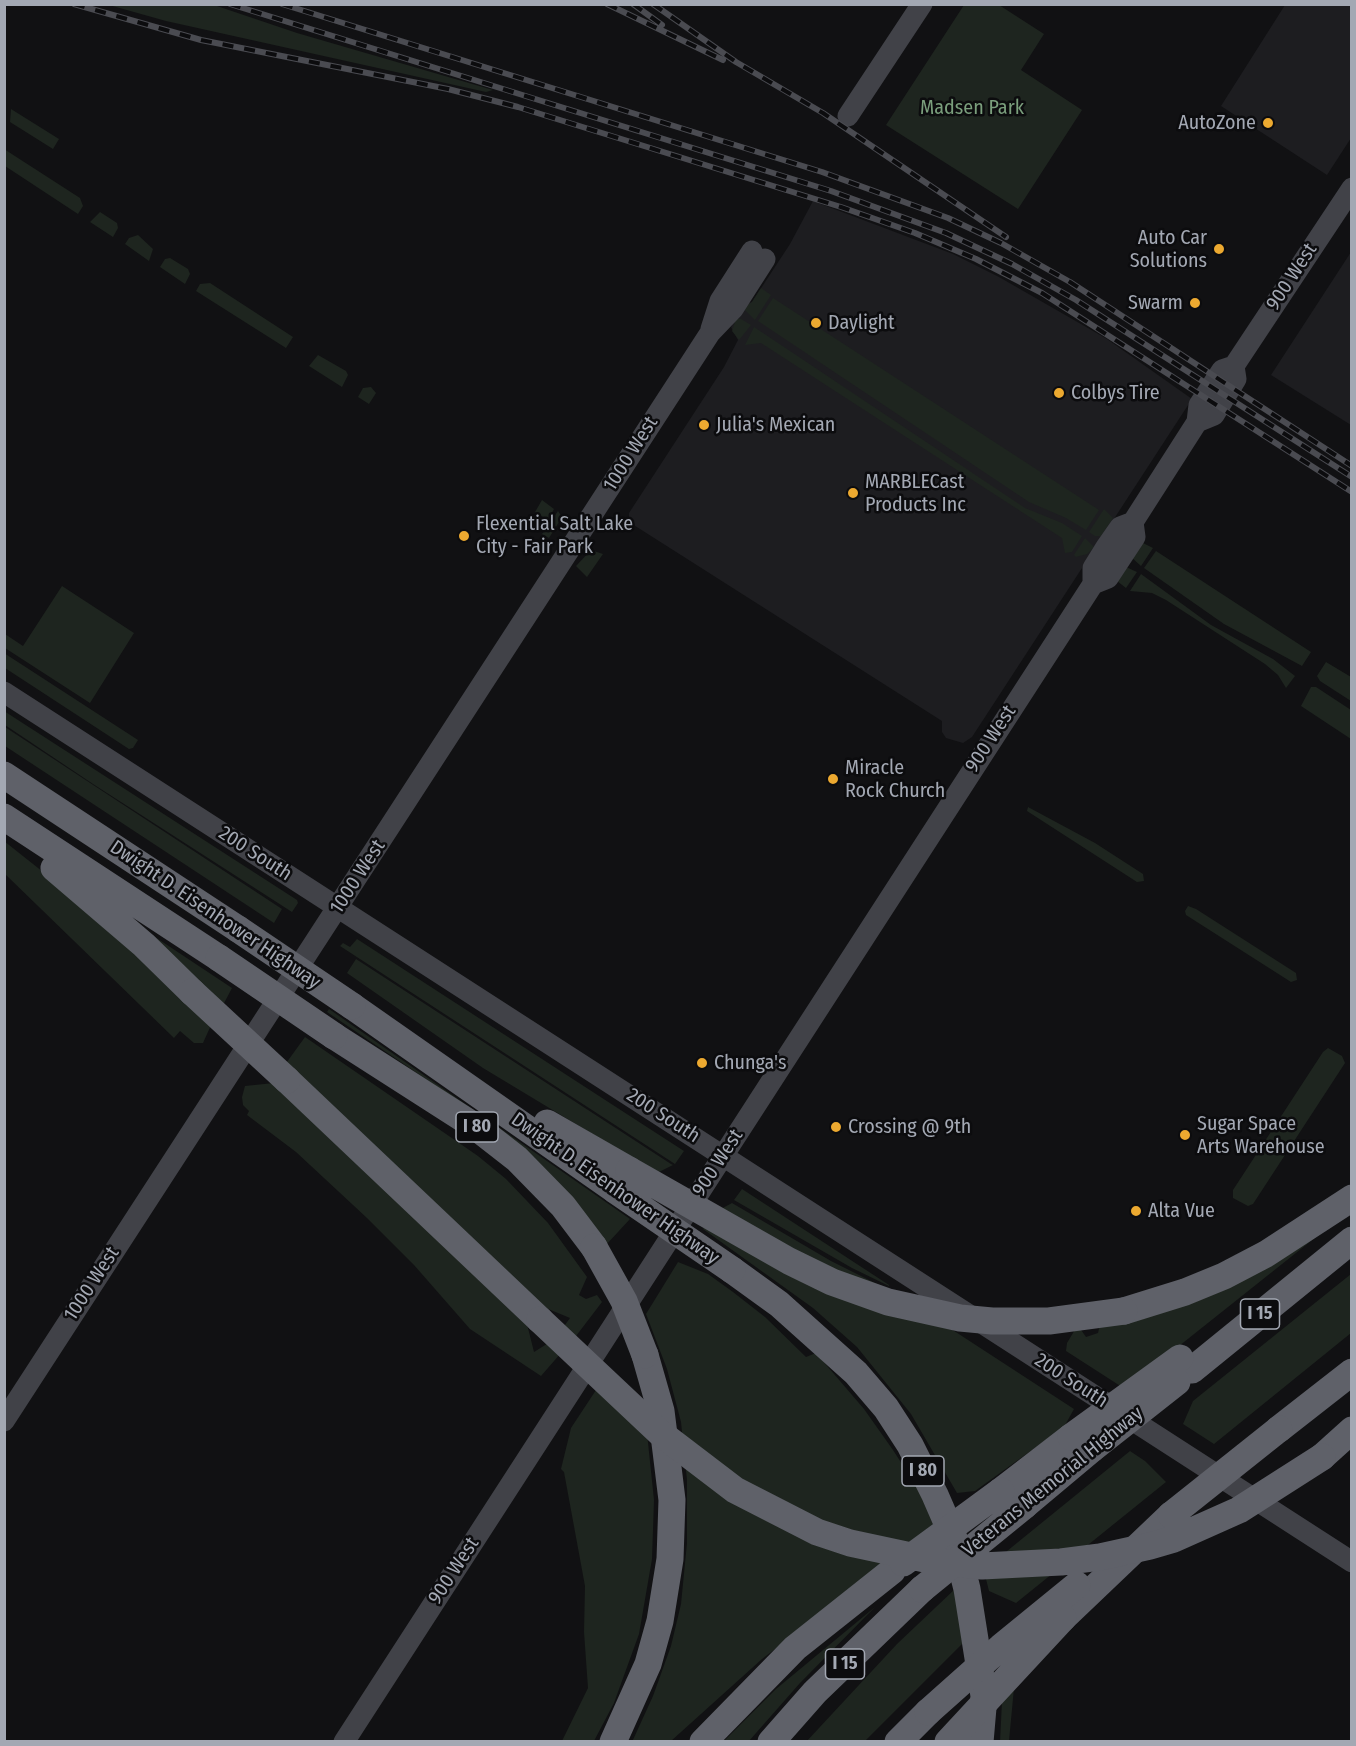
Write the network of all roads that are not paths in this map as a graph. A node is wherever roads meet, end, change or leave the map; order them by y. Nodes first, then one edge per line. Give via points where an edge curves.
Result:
1 (922, 4) edge
2 (848, 116) dead end
3 (1352, 188) edge
4 (759, 255) dead end
5 (4, 692) edge
6 (4, 775) edge
7 (4, 817) edge
8 (4, 827) edge
9 (338, 908) junction
10 (723, 1155) junction
11 (622, 1180) junction
12 (1352, 1198) edge
13 (1352, 1240) edge
14 (1352, 1372) edge
15 (4, 1421) edge
16 (1352, 1430) edge
17 (1081, 1443) junction
18 (1171, 1515) junction
19 (1352, 1562) edge
20 (344, 1742) edge
21 (613, 1742) edge
22 (703, 1742) edge
23 (771, 1742) edge
24 (898, 1742) edge
25 (948, 1742) edge
26 (980, 1742) edge

1 - 2 street
3 - 10 street, 900 West via 1234,366 1236,380 1214,415 1197,422 1133,522 1135,537 1108,578 1093,584
4 - 9 street, 1000 West via 733,309 710,333
5 - 9 street, 200 South
6 - 11 highway, Dwight D. Eisenhower Highway, bridge via 412,1048
7 - 21 highway, Dwight D. Eisenhower Highway / I 80, bridge via 476,1127 517,1159 563,1206 594,1247 624,1301 645,1355 661,1411 672,1500 670,1560 660,1620 648,1664
8 - 16 highway, bridge via 144,945 659,1432 735,1490 818,1532 862,1546 939,1562 982,1566 1100,1557 1158,1544 1239,1510 1298,1475
9 - 10 street, 200 South
9 - 15 street, 1000 West
10 - 19 street, 200 South
10 - 20 street, 900 West
11 - 12 highway, bridge via 832,1282 888,1302 960,1318 1012,1321 1073,1319 1124,1311 1185,1292 1266,1254
11 - 26 highway, Dwight D. Eisenhower Highway / I 80, bridge via 779,1305 856,1373 910,1445 954,1541 967,1589 984,1696
13 - 17 highway, Veterans Memorial Highway / I 15, bridge
14 - 18 highway, bridge
17 - 22 highway, bridge via 1002,1491 892,1571 795,1648
17 - 23 highway, Veterans Memorial Highway / I 15, bridge via 1024,1506 922,1589 815,1692
18 - 24 highway, bridge via 1001,1647
18 - 25 highway, bridge via 1063,1618

